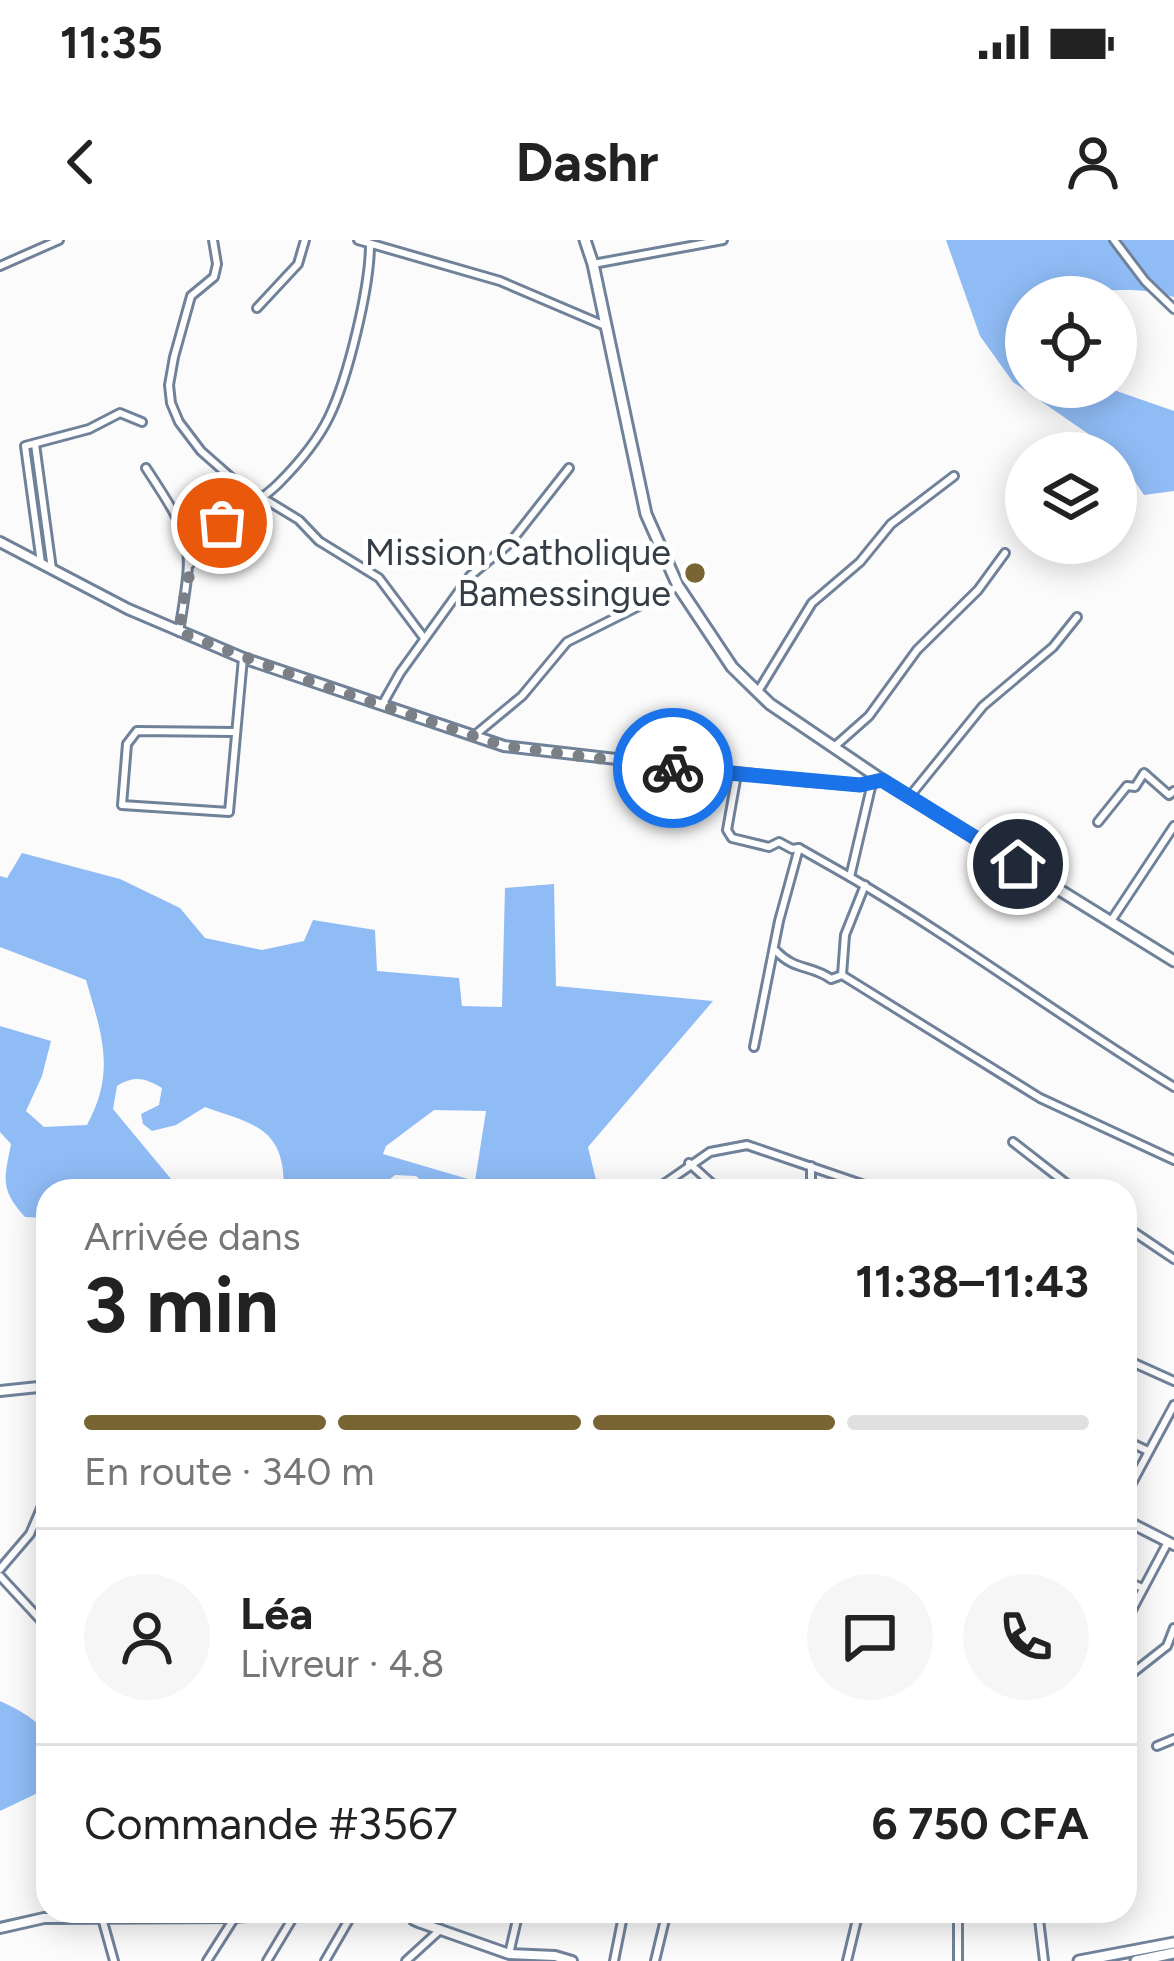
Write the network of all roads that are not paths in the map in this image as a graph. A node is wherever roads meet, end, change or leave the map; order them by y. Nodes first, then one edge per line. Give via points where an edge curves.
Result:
1 (59, 240) edge
2 (213, 240) edge
3 (305, 240) edge
4 (358, 240) edge
5 (585, 240) edge
6 (723, 240) edge
7 (1114, 240) edge
8 (370, 244) junction
9 (593, 264) junction
10 (0, 266) edge
11 (257, 308) dead end
12 (1174, 309) edge
13 (605, 326) junction
14 (142, 422) dead end
15 (34, 444) junction
16 (569, 468) dead end
17 (146, 469) dead end
18 (954, 476) dead end
19 (262, 498) junction
20 (0, 542) edge
21 (1005, 553) dead end
22 (41, 563) junction
23 (190, 564) junction
24 (52, 569) junction
25 (678, 586) junction
26 (1077, 617) dead end
27 (179, 632) junction
28 (424, 638) junction
29 (243, 658) junction
30 (757, 692) junction
31 (382, 705) junction
32 (235, 732) junction
33 (475, 735) junction
34 (833, 747) junction
35 (737, 774) junction
36 (877, 781) junction
37 (1174, 791) edge
38 (910, 796) junction
39 (1098, 821) dead end
40 (1174, 826) edge
41 (799, 848) junction
42 (850, 877) junction
43 (865, 885) junction
44 (1111, 921) junction
45 (776, 951) junction
46 (1174, 961) edge
47 (842, 975) junction
48 (754, 1047) dead end
49 (1174, 1087) edge
50 (1013, 1142) dead end
51 (1174, 1160) edge
52 (689, 1163) junction
53 (812, 1166) junction
54 (669, 1179) edge
55 (707, 1179) edge
56 (811, 1179) edge
57 (848, 1179) edge
58 (1061, 1179) edge
59 (1137, 1234) edge
60 (1174, 1259) edge
61 (1137, 1364) edge
62 (1174, 1381) edge
63 (36, 1387) edge
64 (0, 1391) edge
65 (1174, 1405) edge
66 (1137, 1446) edge
67 (1148, 1451) junction
68 (1137, 1473) edge
69 (36, 1520) edge
70 (1137, 1526) edge
71 (1171, 1544) edge
72 (0, 1572) edge
73 (1137, 1585) edge
74 (1143, 1588) junction
75 (1137, 1600) edge
76 (36, 1614) edge
77 (1174, 1628) edge
78 (1171, 1646) edge
79 (1137, 1670) edge
80 (1174, 1738) edge
81 (1156, 1746) dead end
82 (36, 1920) edge
83 (108, 1923) edge
84 (231, 1923) edge
85 (289, 1923) edge
86 (347, 1923) edge
87 (421, 1923) edge
88 (516, 1923) edge
89 (622, 1923) edge
90 (664, 1923) edge
91 (856, 1923) edge
92 (958, 1923) edge
93 (1039, 1923) edge
94 (0, 1928) edge
95 (442, 1929) junction
96 (1174, 1943) edge
97 (1174, 1953) edge
98 (509, 1954) junction
99 (1114, 1958) edge
100 (656, 1959) edge
101 (114, 1961) edge
102 (207, 1961) edge
103 (267, 1961) edge
104 (325, 1961) edge
105 (406, 1961) edge
106 (572, 1961) edge
107 (614, 1961) edge
108 (670, 1961) edge
109 (847, 1961) edge
110 (958, 1961) edge
111 (1044, 1961) edge
112 (1079, 1961) edge
113 (1136, 1961) edge

1 - 10 street
2 - 19 street via 214,277 191,296 170,403 201,451
3 - 11 street via 298,264
4 - 8 street
5 - 9 main road
6 - 9 street
7 - 12 street
8 - 13 street via 500,280
8 - 19 street via 329,418
9 - 13 main road
13 - 25 main road via 646,514
14 - 15 street via 120,413
15 - 22 street via 24,447
15 - 24 street
16 - 28 street
17 - 23 street via 185,531
18 - 30 street via 891,524 812,603
19 - 23 street via 205,537
19 - 28 street via 379,578
20 - 22 street
21 - 34 street via 869,716
22 - 24 street
23 - 27 street
24 - 27 street
25 - 30 main road
25 - 33 street via 567,642 523,696
26 - 38 street via 982,706
27 - 29 street
28 - 31 street
29 - 31 street
29 - 32 street
30 - 34 main road
31 - 33 street
32 - 32 street via 136,731 127,744 122,805 229,812
33 - 35 street via 547,753
34 - 36 main road
35 - 36 street
35 - 41 street via 728,834
36 - 38 main road
36 - 42 street
37 - 39 street via 1169,795 1144,773
38 - 44 main road
40 - 44 street
41 - 42 street
41 - 45 street
42 - 43 street
43 - 47 street via 845,935
43 - 49 street
44 - 46 main road
45 - 47 street via 789,965 831,980
45 - 48 street
47 - 51 street via 1040,1098
50 - 58 street
52 - 53 street via 747,1145
52 - 54 street
52 - 55 street
53 - 56 street
53 - 57 street
59 - 60 street
61 - 62 street
63 - 64 street
65 - 67 street
66 - 67 street
67 - 68 street
69 - 72 street
70 - 71 street
71 - 74 street
72 - 76 street
73 - 74 street
74 - 75 street
77 - 78 street
78 - 79 street
80 - 81 street
82 - 94 street
83 - 101 street
84 - 102 street
85 - 103 street
86 - 104 street
87 - 95 street
88 - 98 street
89 - 107 street
90 - 100 street
91 - 109 street
92 - 110 street
93 - 111 street
95 - 98 street
95 - 105 street
96 - 99 main road
97 - 113 main road
98 - 106 street
99 - 112 main road
100 - 108 street

